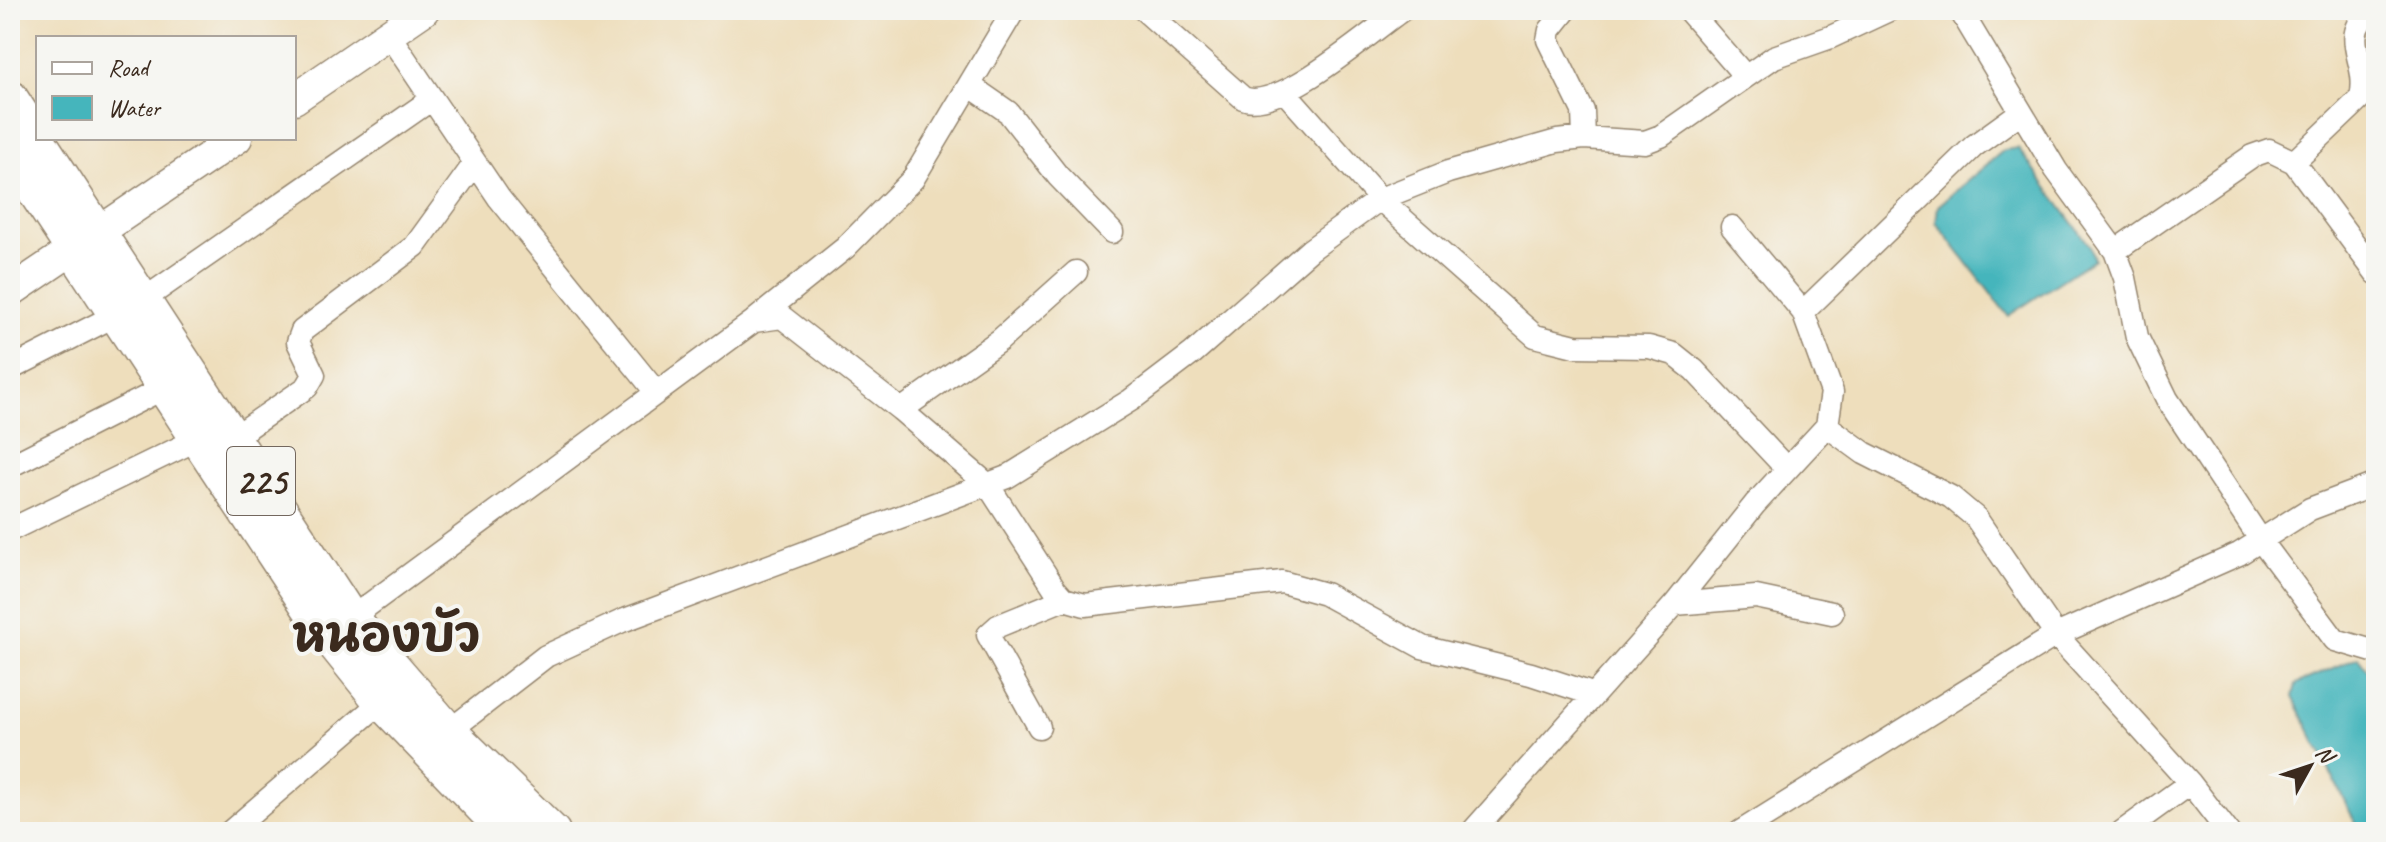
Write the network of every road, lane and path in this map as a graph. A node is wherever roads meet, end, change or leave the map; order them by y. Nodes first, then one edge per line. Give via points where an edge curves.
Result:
1 (424, 10) edge
2 (1014, 10) edge
3 (1144, 10) edge
4 (1402, 10) edge
5 (1566, 10) edge
6 (1688, 10) edge
7 (1889, 10) edge
8 (1960, 10) edge
9 (2371, 10) edge
10 (389, 35) junction
11 (1745, 76) junction
12 (969, 85) junction
13 (1285, 92) junction
14 (10, 97) edge
15 (296, 98) edge
16 (432, 99) junction
17 (2021, 112) junction
18 (1584, 138) junction
19 (234, 140) edge
20 (10, 154) edge
21 (2294, 162) junction
22 (475, 163) junction
23 (1380, 199) junction
24 (1732, 227) dead end
25 (1112, 232) dead end
26 (86, 241) junction
27 (2115, 251) junction
28 (1076, 272) dead end
29 (2376, 273) edge
30 (10, 292) edge
31 (130, 308) junction
32 (1803, 312) junction
33 (754, 321) junction
34 (10, 369) edge
35 (164, 388) junction
36 (656, 392) junction
37 (901, 410) junction
38 (1827, 426) junction
39 (233, 438) junction
40 (198, 439) junction
41 (10, 466) edge
42 (1787, 469) junction
43 (2376, 484) edge
44 (988, 485) junction
45 (10, 530) edge
46 (2262, 542) junction
47 (1064, 599) junction
48 (1675, 604) junction
49 (1832, 613) dead end
50 (351, 618) junction
51 (2056, 635) junction
52 (2376, 652) edge
53 (1592, 694) junction
54 (381, 702) junction
55 (1039, 727) dead end
56 (449, 731) junction
57 (2190, 783) junction
58 (230, 832) edge
59 (506, 832) edge
60 (553, 832) edge
61 (1472, 832) edge
62 (1740, 832) edge
63 (2122, 832) edge
64 (2228, 832) edge

1 - 10 street
2 - 12 street
3 - 13 street via 1243,98 1258,102
4 - 13 street
5 - 18 street via 1548,40 1583,111
6 - 11 street
7 - 11 street via 1774,57
8 - 17 street
9 - 21 street via 2357,22 2354,36 2364,83 2361,98
10 - 15 street
10 - 16 street
11 - 18 street via 1653,139
12 - 25 street via 1008,112 1058,176
12 - 33 street via 913,179 845,248
13 - 23 street
14 - 26 main road, 225
16 - 22 street
16 - 31 street
17 - 27 street
17 - 32 street via 1974,146
18 - 23 street via 1448,172
19 - 26 street
20 - 26 main road, 225
21 - 27 street via 2269,150 2252,156
21 - 29 street
22 - 36 street
22 - 39 street via 415,246 302,331 298,342 314,367 307,387
23 - 42 street via 1535,336 1575,346 1649,347 1674,354
23 - 44 street via 1310,250 1131,400
24 - 32 street
26 - 30 street
26 - 31 main road, 225
27 - 46 street via 2145,357
28 - 37 street via 1000,340
31 - 34 street
31 - 35 main road, 225
31 - 39 main road, 225
32 - 38 street via 1832,392
33 - 36 street
33 - 37 street via 782,317
35 - 40 main road, 225
35 - 41 street
36 - 50 street
37 - 44 street
38 - 42 street
38 - 51 street via 1864,453 1951,497 1976,518
39 - 50 main road, 225
40 - 45 street
40 - 54 main road, 225 via 327,635
42 - 48 street
43 - 46 street via 2310,509
44 - 47 street
44 - 56 street via 622,621 546,656
46 - 51 street
46 - 52 street via 2335,640
47 - 53 street via 1085,605 1282,582 1302,585 1422,647
47 - 55 street via 988,635
48 - 49 street via 1756,597
48 - 53 street
50 - 56 main road, 225
51 - 57 street
51 - 62 street
53 - 61 street
54 - 58 street
54 - 59 main road, 225
56 - 60 main road, 225
57 - 63 street
57 - 64 street

